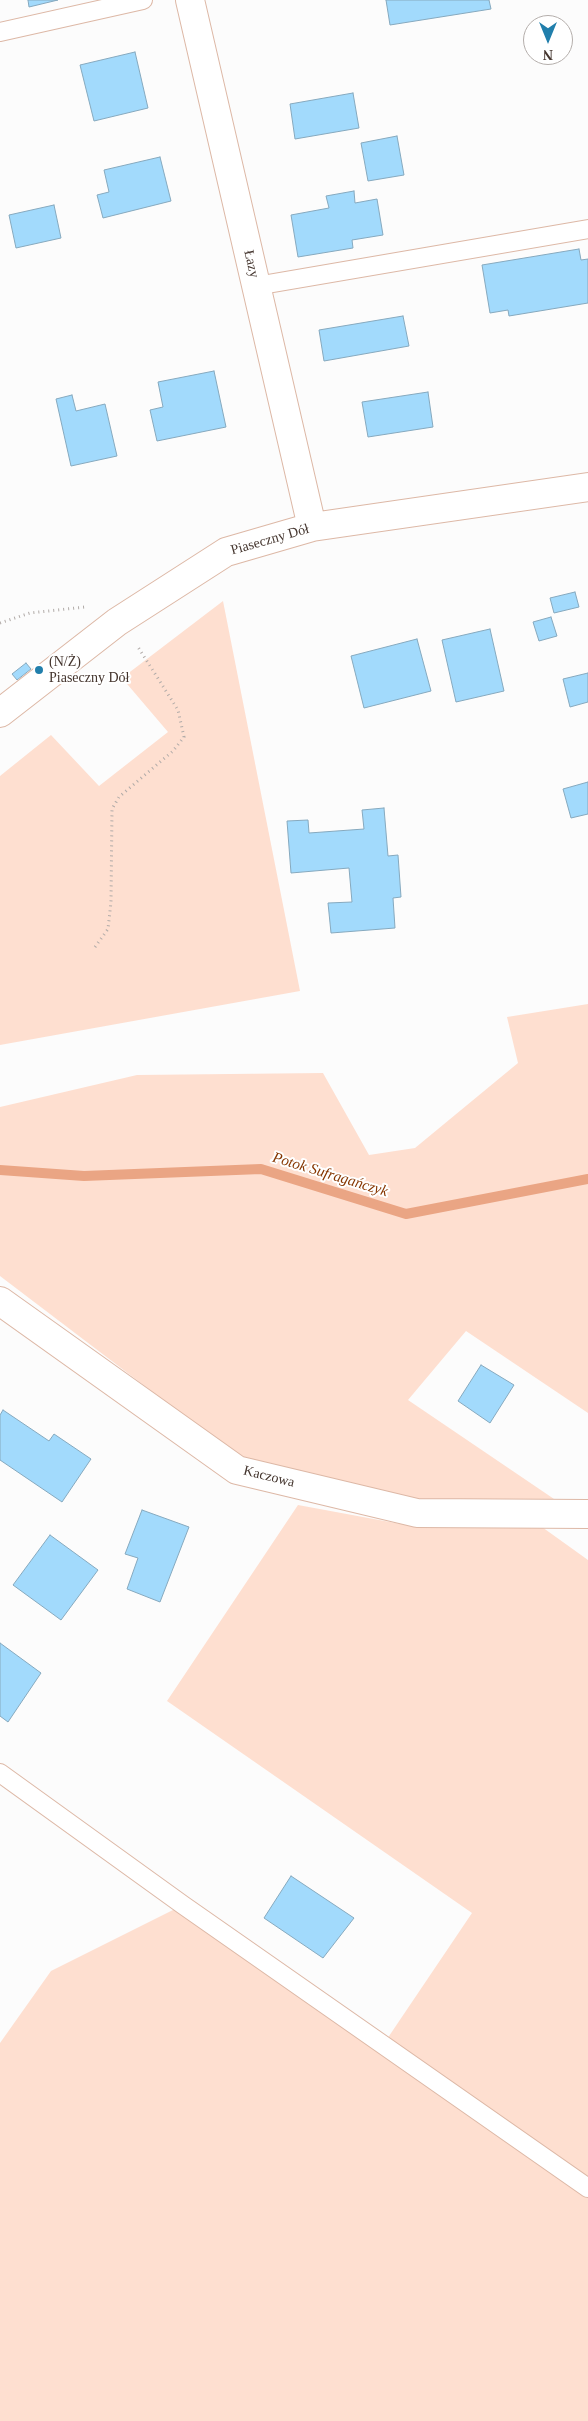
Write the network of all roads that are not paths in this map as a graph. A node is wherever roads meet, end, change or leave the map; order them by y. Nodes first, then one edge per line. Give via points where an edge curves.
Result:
1 (143, 0) edge
2 (190, 0) edge
3 (0, 32) edge
4 (588, 230) edge
5 (256, 286) junction
6 (588, 487) edge
7 (312, 527) junction
8 (0, 713) edge
9 (0, 1301) edge
10 (588, 1514) edge
11 (0, 1773) edge
12 (588, 2188) edge

1 - 3 lane
2 - 5 street, Łazy
4 - 5 lane
5 - 7 street, Łazy
6 - 7 street, Piaseczny Dół
7 - 8 street, Piaseczny Dół via 226,552 117,622
9 - 10 street, Kaczowa via 237,1470 417,1513
11 - 12 lane

